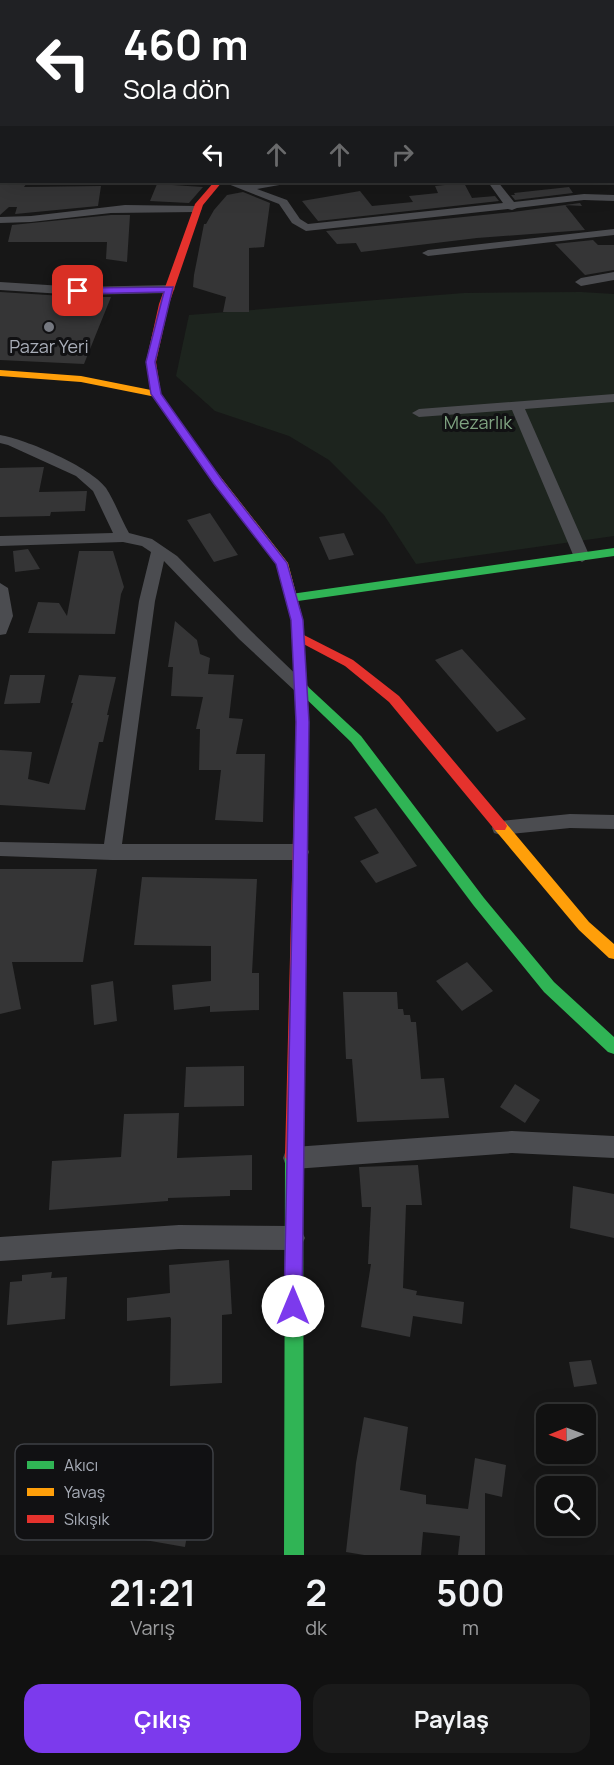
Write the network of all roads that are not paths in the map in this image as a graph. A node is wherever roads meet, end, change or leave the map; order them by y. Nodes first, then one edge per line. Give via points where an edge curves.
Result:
1 (217, 183) edge
2 (232, 183) edge
3 (274, 183) edge
4 (494, 183) edge
5 (246, 187) junction
6 (614, 198) edge
7 (512, 207) junction
8 (197, 209) junction
9 (0, 220) edge
10 (614, 232) edge
11 (428, 253) dead end
12 (614, 276) edge
13 (580, 282) dead end
14 (0, 286) edge
15 (169, 289) junction
16 (0, 373) edge
17 (156, 394) junction
18 (614, 398) edge
19 (517, 407) junction
20 (419, 413) dead end
21 (0, 439) edge
22 (123, 537) junction
23 (0, 541) edge
24 (159, 550) junction
25 (614, 552) edge
26 (582, 557) junction
27 (0, 588) edge
28 (291, 598) junction
29 (0, 630) edge
30 (298, 636) junction
31 (301, 687) junction
32 (614, 822) edge
33 (501, 828) junction
34 (0, 849) edge
35 (112, 852) junction
36 (300, 852) junction
37 (614, 953) edge
38 (614, 1047) edge
39 (614, 1148) edge
40 (294, 1158) junction
41 (292, 1238) junction
42 (0, 1249) edge
43 (294, 1555) edge

1 - 8 main road
2 - 5 street
3 - 5 street
4 - 7 street
5 - 7 street via 283,202 306,228
6 - 7 street via 581,193
8 - 9 street via 112,209 26,221
8 - 15 main road
10 - 11 street
12 - 13 street
14 - 15 street via 78,291
15 - 17 main road via 151,362
16 - 17 main road via 81,379
17 - 28 main road via 282,563
18 - 19 street
19 - 20 street
19 - 26 street
21 - 22 street via 81,472 99,489
22 - 23 street
22 - 24 street via 147,542
24 - 31 street
24 - 35 street via 147,601
25 - 26 main road
26 - 28 main road
27 - 29 street via 5,616
28 - 30 main road
30 - 31 main road
30 - 33 main road via 349,663 394,699
31 - 36 main road
31 - 38 main road via 356,739 479,902 549,987
32 - 33 street
33 - 37 main road via 584,926
34 - 35 street
35 - 36 street
36 - 40 main road
39 - 40 street via 512,1142
40 - 41 main road
41 - 42 street via 179,1237
41 - 43 main road

